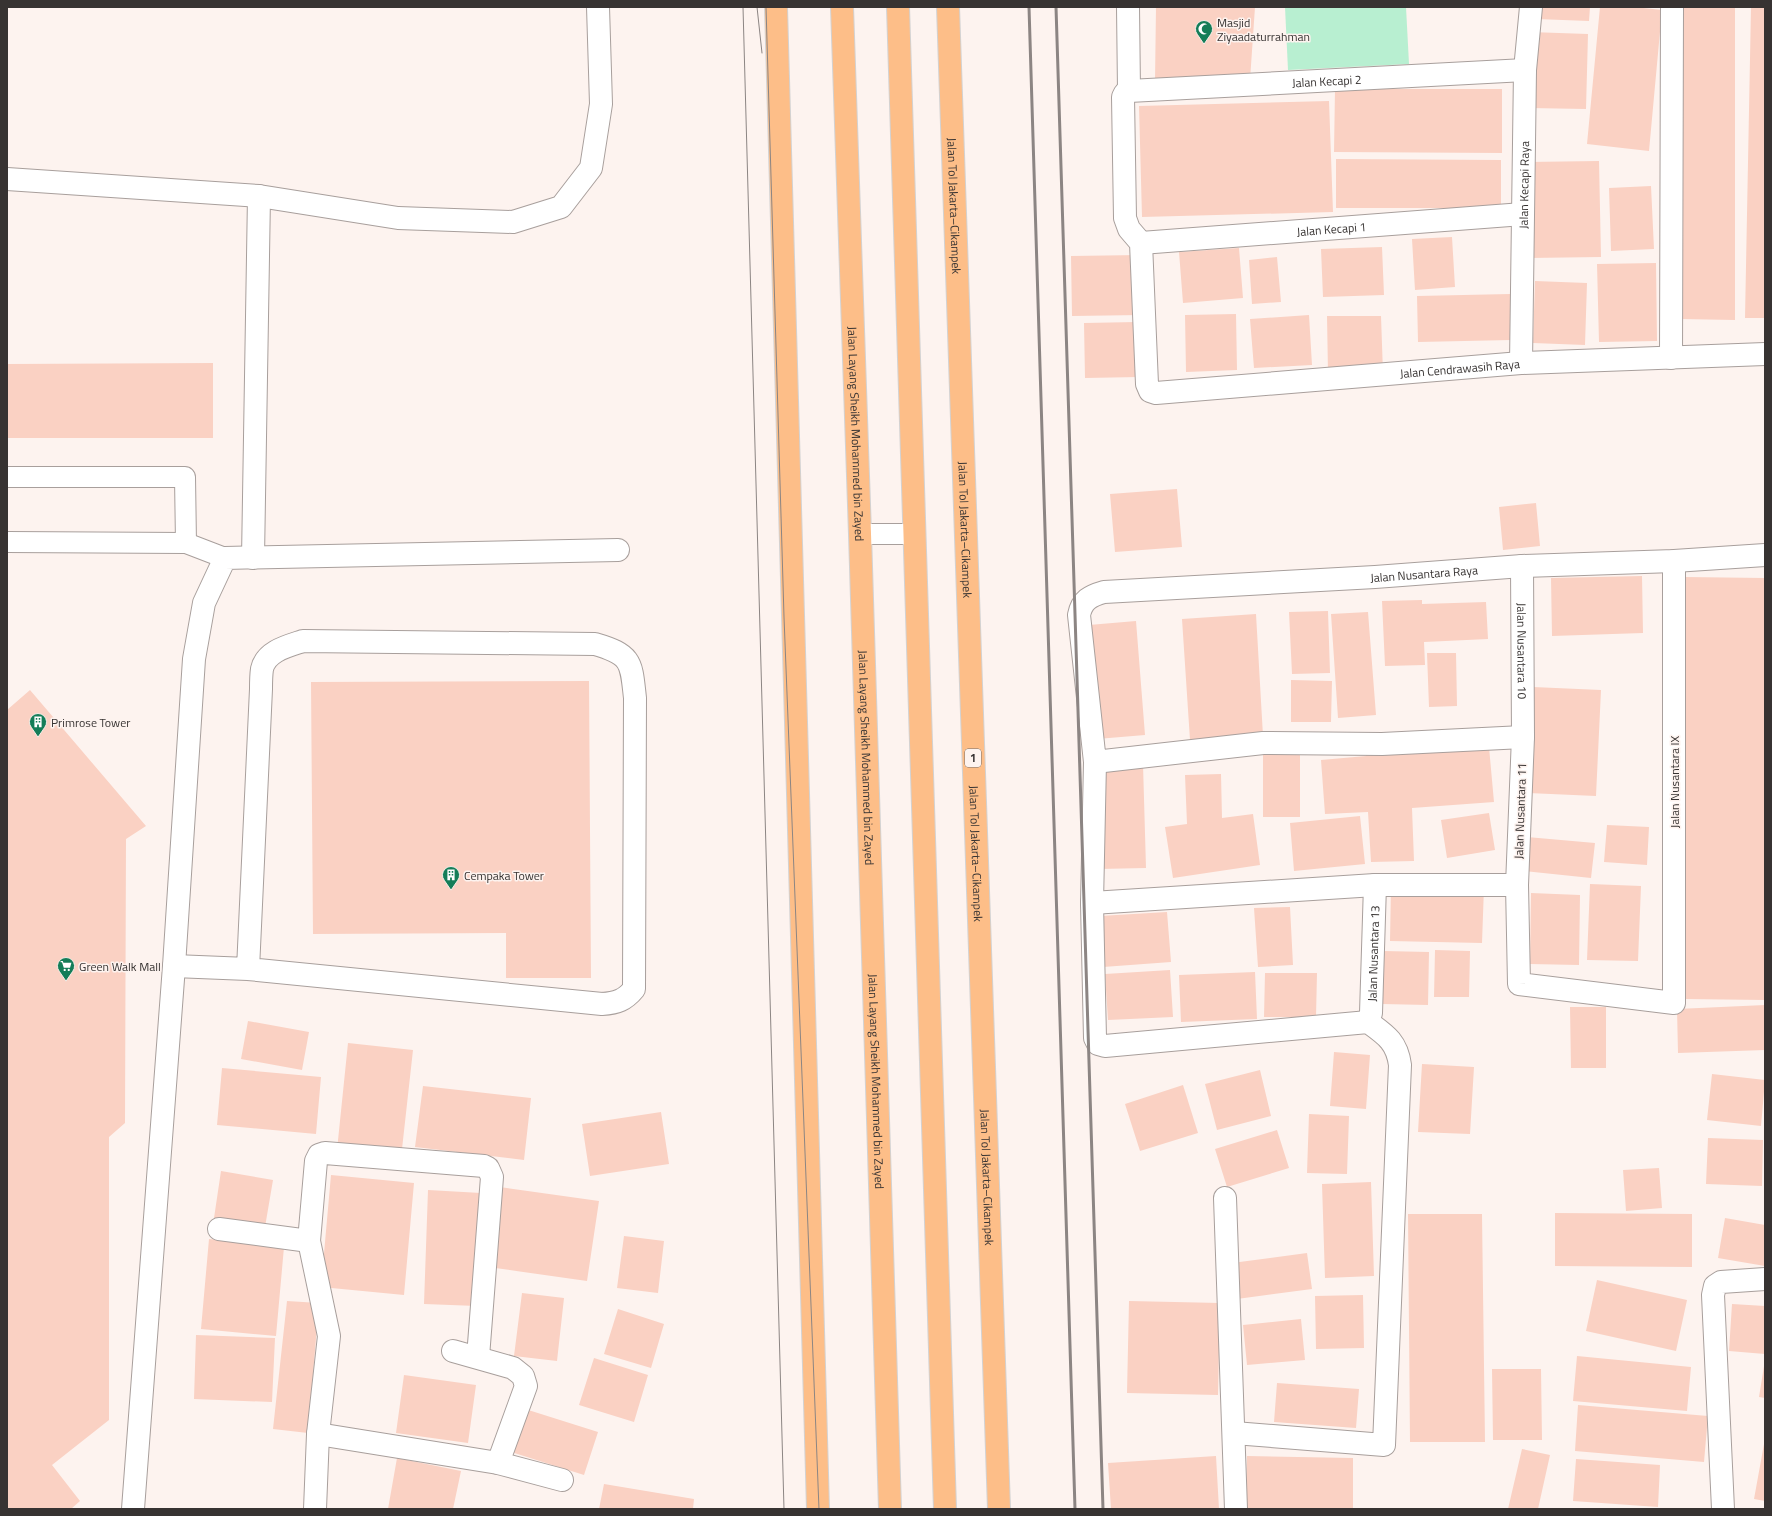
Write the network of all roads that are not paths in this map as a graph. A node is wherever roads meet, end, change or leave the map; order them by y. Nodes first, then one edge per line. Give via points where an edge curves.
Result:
1 (598, 7) edge
2 (776, 7) edge
3 (842, 7) edge
4 (898, 7) edge
5 (948, 7) edge
6 (1128, 7) edge
7 (1531, 7) edge
8 (1672, 7) edge
9 (1526, 70) junction
10 (1129, 91) junction
11 (7, 179) edge
12 (259, 196) junction
13 (1523, 214) junction
14 (1141, 243) junction
15 (1765, 354) edge
16 (1671, 358) junction
17 (1521, 363) junction
18 (7, 477) edge
19 (860, 534) junction
20 (915, 534) junction
21 (7, 542) edge
22 (186, 543) junction
23 (618, 550) dead end
24 (1765, 555) edge
25 (225, 558) junction
26 (253, 558) junction
27 (1674, 561) junction
28 (1522, 566) junction
29 (1523, 737) junction
30 (1095, 762) junction
31 (1375, 885) junction
32 (1517, 885) junction
33 (1092, 903) junction
34 (174, 966) junction
35 (248, 969) junction
36 (1674, 1003) joint
37 (1368, 1022) junction
38 (1225, 1198) dead end
39 (219, 1229) dead end
40 (309, 1241) junction
41 (1765, 1279) edge
42 (454, 1351) dead end
43 (478, 1357) junction
44 (1234, 1433) junction
45 (318, 1434) junction
46 (498, 1463) junction
47 (562, 1480) dead end
48 (133, 1509) edge
49 (315, 1509) edge
50 (818, 1509) edge
51 (890, 1509) edge
52 (945, 1509) edge
53 (1000, 1509) edge
54 (1236, 1509) edge
55 (1724, 1509) edge

1 - 12 street via 600,104 591,168 561,207 513,222 406,219
2 - 50 highway
3 - 19 highway, Jalan Layang Sheikh Mohammed bin Zayed
4 - 20 highway
5 - 53 highway, Jalan Tol Jakarta–Cikampek / 1
6 - 10 street
7 - 9 street, Jalan Kecapi Raya
8 - 16 street
9 - 10 street, Jalan Kecapi 2
9 - 13 street, Jalan Kecapi Raya
10 - 14 street via 1123,97 1125,218 1129,229
11 - 12 street
12 - 26 street
13 - 14 street, Jalan Kecapi 1
13 - 17 street, Jalan Kecapi Raya
14 - 17 street, Jalan Cendrawasih Raya via 1147,384 1150,391 1156,393
15 - 16 street, Jalan Cendrawasih Raya
16 - 17 street, Jalan Cendrawasih Raya
18 - 22 lane via 185,477
19 - 20 lane
19 - 51 highway, Jalan Layang Sheikh Mohammed bin Zayed
20 - 52 highway
21 - 22 lane
22 - 25 lane
23 - 26 street
24 - 27 street, Jalan Nusantara Raya
25 - 26 street
25 - 34 street via 204,603 194,659
27 - 28 street, Jalan Nusantara Raya
27 - 36 street, Jalan Nusantara IX
28 - 29 street, Jalan Nusantara 10
28 - 30 street, Jalan Nusantara Raya via 1367,578 1104,592 1084,600 1079,615
29 - 30 street via 1382,744 1263,743
29 - 32 street, Jalan Nusantara 11
30 - 33 street
31 - 32 street
31 - 33 street
31 - 37 street, Jalan Nusantara 13 via 1371,1014
32 - 36 street, Jalan Nusantara 11 via 1519,984
33 - 37 street via 1095,1038 1098,1044 1105,1046
34 - 35 street
34 - 48 street
35 - 35 street via 602,1004 627,997 634,989 635,698 632,668 624,657 596,644 303,641 279,649 263,668
37 - 44 street via 1386,1035 1398,1051 1400,1065 1384,1445
38 - 44 street
39 - 40 street
40 - 43 street via 316,1161 322,1153 488,1168 492,1177
40 - 45 street via 329,1336
41 - 55 street via 1721,1282 1715,1286 1713,1294
42 - 43 street
43 - 46 street via 513,1368 523,1376 526,1386
44 - 54 street
45 - 46 street
45 - 49 street
46 - 47 street

